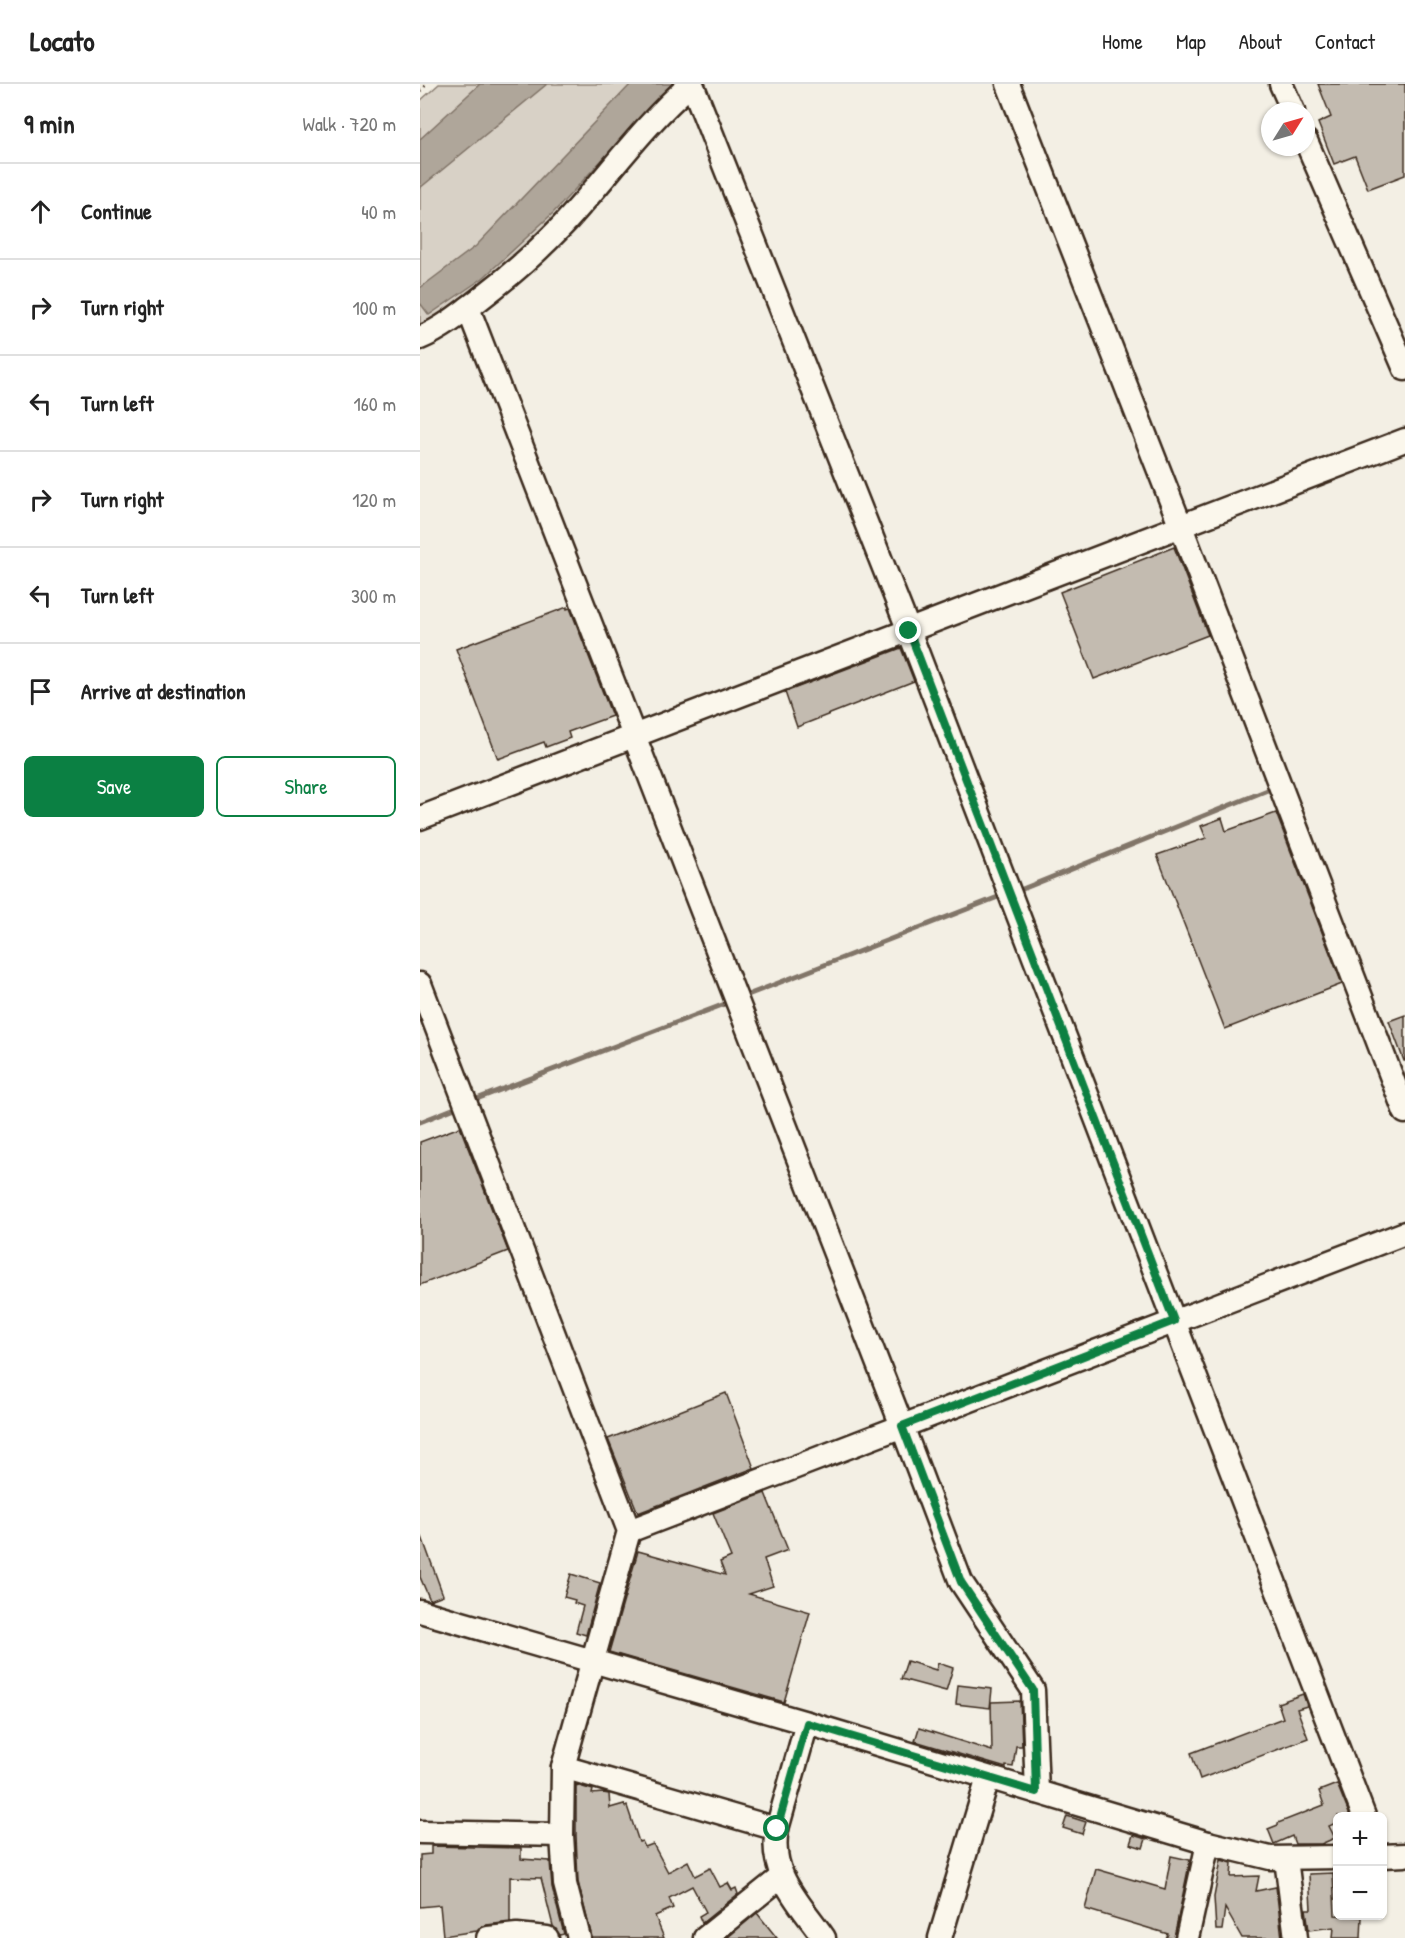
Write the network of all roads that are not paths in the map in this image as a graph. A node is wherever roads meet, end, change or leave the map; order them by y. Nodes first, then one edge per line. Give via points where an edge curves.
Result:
1 (692, 84) edge
2 (1008, 84) edge
3 (1281, 84) edge
4 (1289, 102) edge
5 (1313, 156) edge
6 (468, 308) junction
7 (420, 338) edge
8 (1405, 369) edge
9 (1405, 440) edge
10 (1180, 524) junction
11 (909, 631) junction
12 (635, 736) junction
13 (420, 818) edge
14 (420, 984) edge
15 (1405, 1112) edge
16 (1405, 1233) edge
17 (1174, 1321) junction
18 (902, 1426) junction
19 (629, 1531) junction
20 (420, 1611) edge
21 (592, 1661) junction
22 (807, 1723) junction
23 (564, 1767) junction
24 (988, 1778) junction
25 (1036, 1792) junction
26 (1362, 1812) edge
27 (777, 1829) junction
28 (420, 1832) edge
29 (562, 1835) junction
30 (1208, 1844) junction
31 (1405, 1855) edge
32 (1387, 1856) edge
33 (1333, 1857) edge
34 (1286, 1859) junction
35 (781, 1877) junction
36 (489, 1938) edge
37 (547, 1938) edge
38 (579, 1938) edge
39 (705, 1938) edge
40 (824, 1938) edge
41 (940, 1938) edge
42 (1187, 1938) edge
43 (1296, 1938) edge

1 - 6 street via 651,121 540,249
1 - 11 street
2 - 10 street
3 - 4 street
5 - 8 street
6 - 7 street
6 - 12 street
9 - 10 street
10 - 11 street
10 - 15 street
11 - 12 street
11 - 17 street
12 - 13 street
12 - 18 street
14 - 19 street
16 - 17 street
17 - 18 street
17 - 26 street
18 - 19 street
18 - 25 street via 961,1582 1033,1690
19 - 21 street
20 - 21 street
21 - 22 street
21 - 23 street
22 - 24 street
22 - 27 street
23 - 27 street
23 - 29 street
24 - 25 street
24 - 41 street
25 - 30 street
27 - 35 street
28 - 29 street
29 - 38 street via 565,1884
30 - 34 street
30 - 42 street
31 - 32 street
33 - 34 street
34 - 43 street
35 - 39 street
35 - 40 street
36 - 37 street

